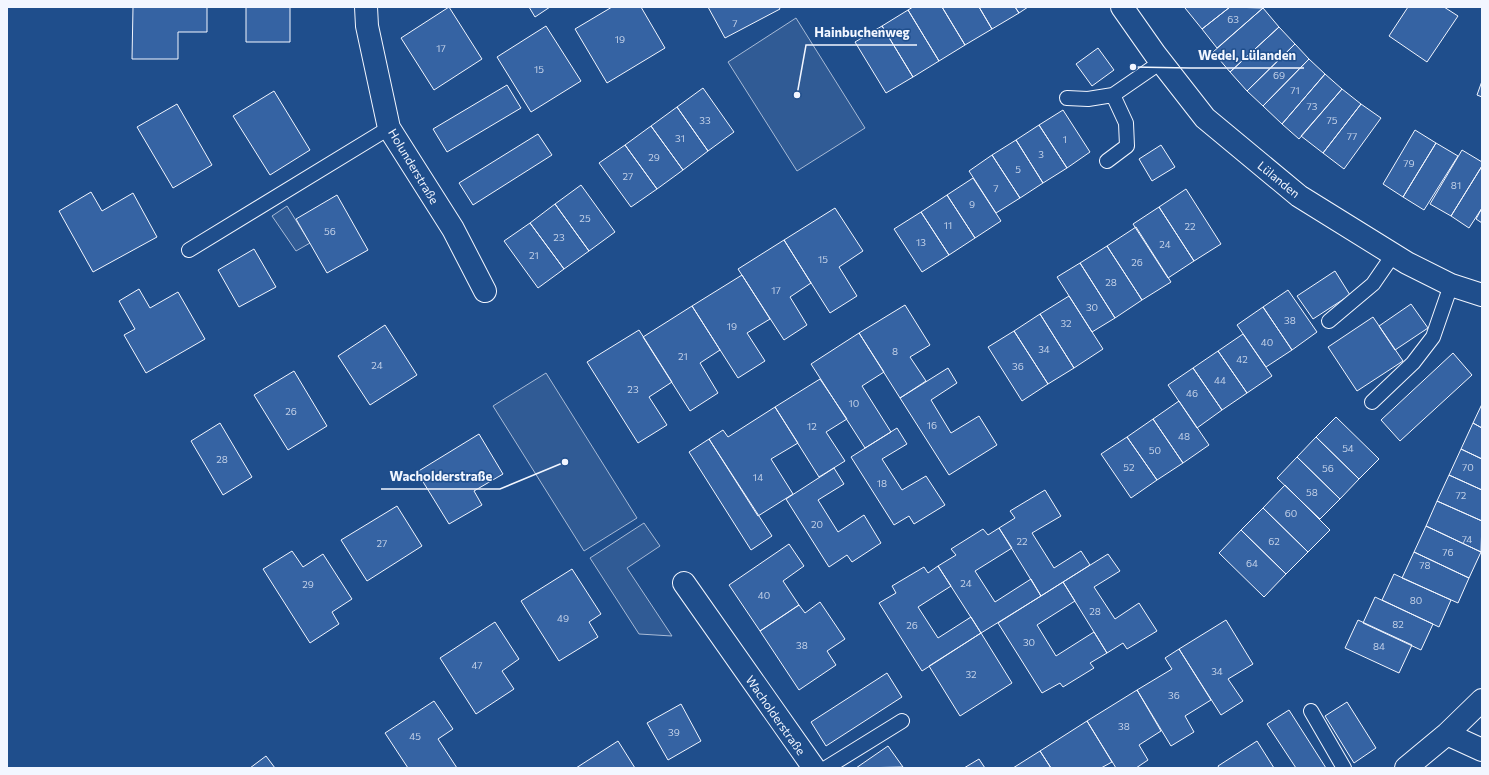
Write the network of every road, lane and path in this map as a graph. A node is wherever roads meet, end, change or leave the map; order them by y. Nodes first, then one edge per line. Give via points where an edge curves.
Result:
1 (366, 7) edge
2 (1122, 7) edge
3 (1161, 62) junction
4 (1112, 95) junction
5 (1067, 98) dead end
6 (389, 128) junction
7 (1107, 161) dead end
8 (189, 250) dead end
9 (1393, 255) junction
10 (1451, 285) junction
11 (485, 291) dead end
12 (1482, 295) edge
13 (1328, 321) dead end
14 (1372, 402) dead end
15 (684, 583) dead end
16 (1482, 700) edge
17 (1310, 711) dead end
18 (902, 720) dead end
19 (1447, 734) junction
20 (1482, 750) edge
21 (814, 768) edge
22 (826, 768) edge
23 (1344, 768) edge
24 (1406, 768) edge

1 - 6 street, Holunderstraße via 367,26
2 - 3 street, Lülanden
3 - 4 lane
3 - 9 street, Lülanden via 1206,118 1299,196
4 - 5 lane via 1088,99
4 - 7 lane via 1126,123 1127,146
6 - 8 lane
6 - 11 street, Holunderstraße via 453,229
9 - 10 street, Lülanden
9 - 13 lane via 1373,284
10 - 12 street, Lülanden
10 - 14 lane via 1433,337 1413,363
15 - 21 street, Wacholderstraße
16 - 19 street
17 - 23 lane
18 - 22 lane
19 - 20 street
19 - 24 street

